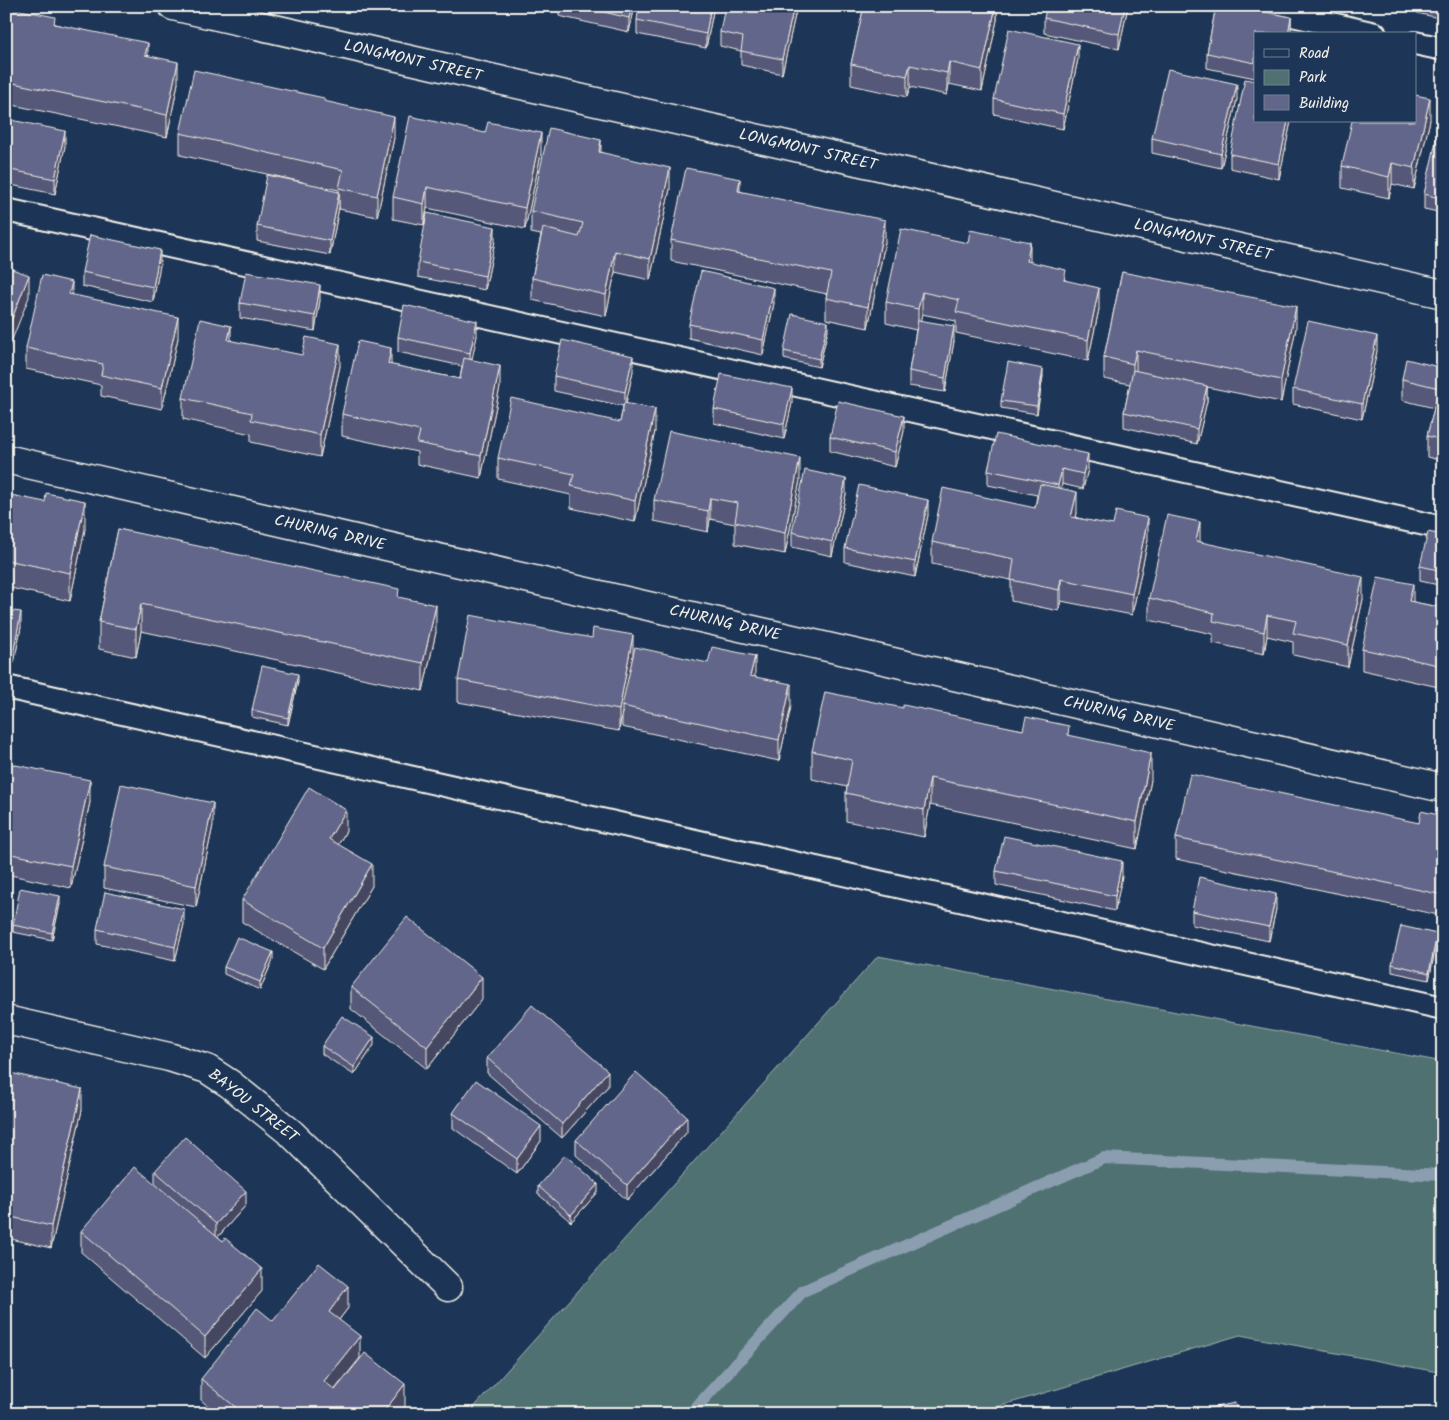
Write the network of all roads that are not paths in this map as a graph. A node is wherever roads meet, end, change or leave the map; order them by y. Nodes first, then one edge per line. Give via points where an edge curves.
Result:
1 (173, 6) edge
2 (1253, 6) edge
3 (1367, 32) edge
4 (1416, 43) edge
5 (1443, 49) edge
6 (6, 210) edge
7 (1443, 294) edge
8 (6, 459) edge
9 (1443, 528) edge
10 (6, 687) edge
11 (1443, 788) edge
12 (1443, 1008) edge
13 (6, 1020) edge
14 (448, 1287) dead end

1 - 7 street, LONGMONT STREET
2 - 3 lane
4 - 5 lane
6 - 9 lane
8 - 11 street, CHURING DRIVE
10 - 12 lane
13 - 14 street, BAYOU STREET via 169,1057 207,1069 292,1133

